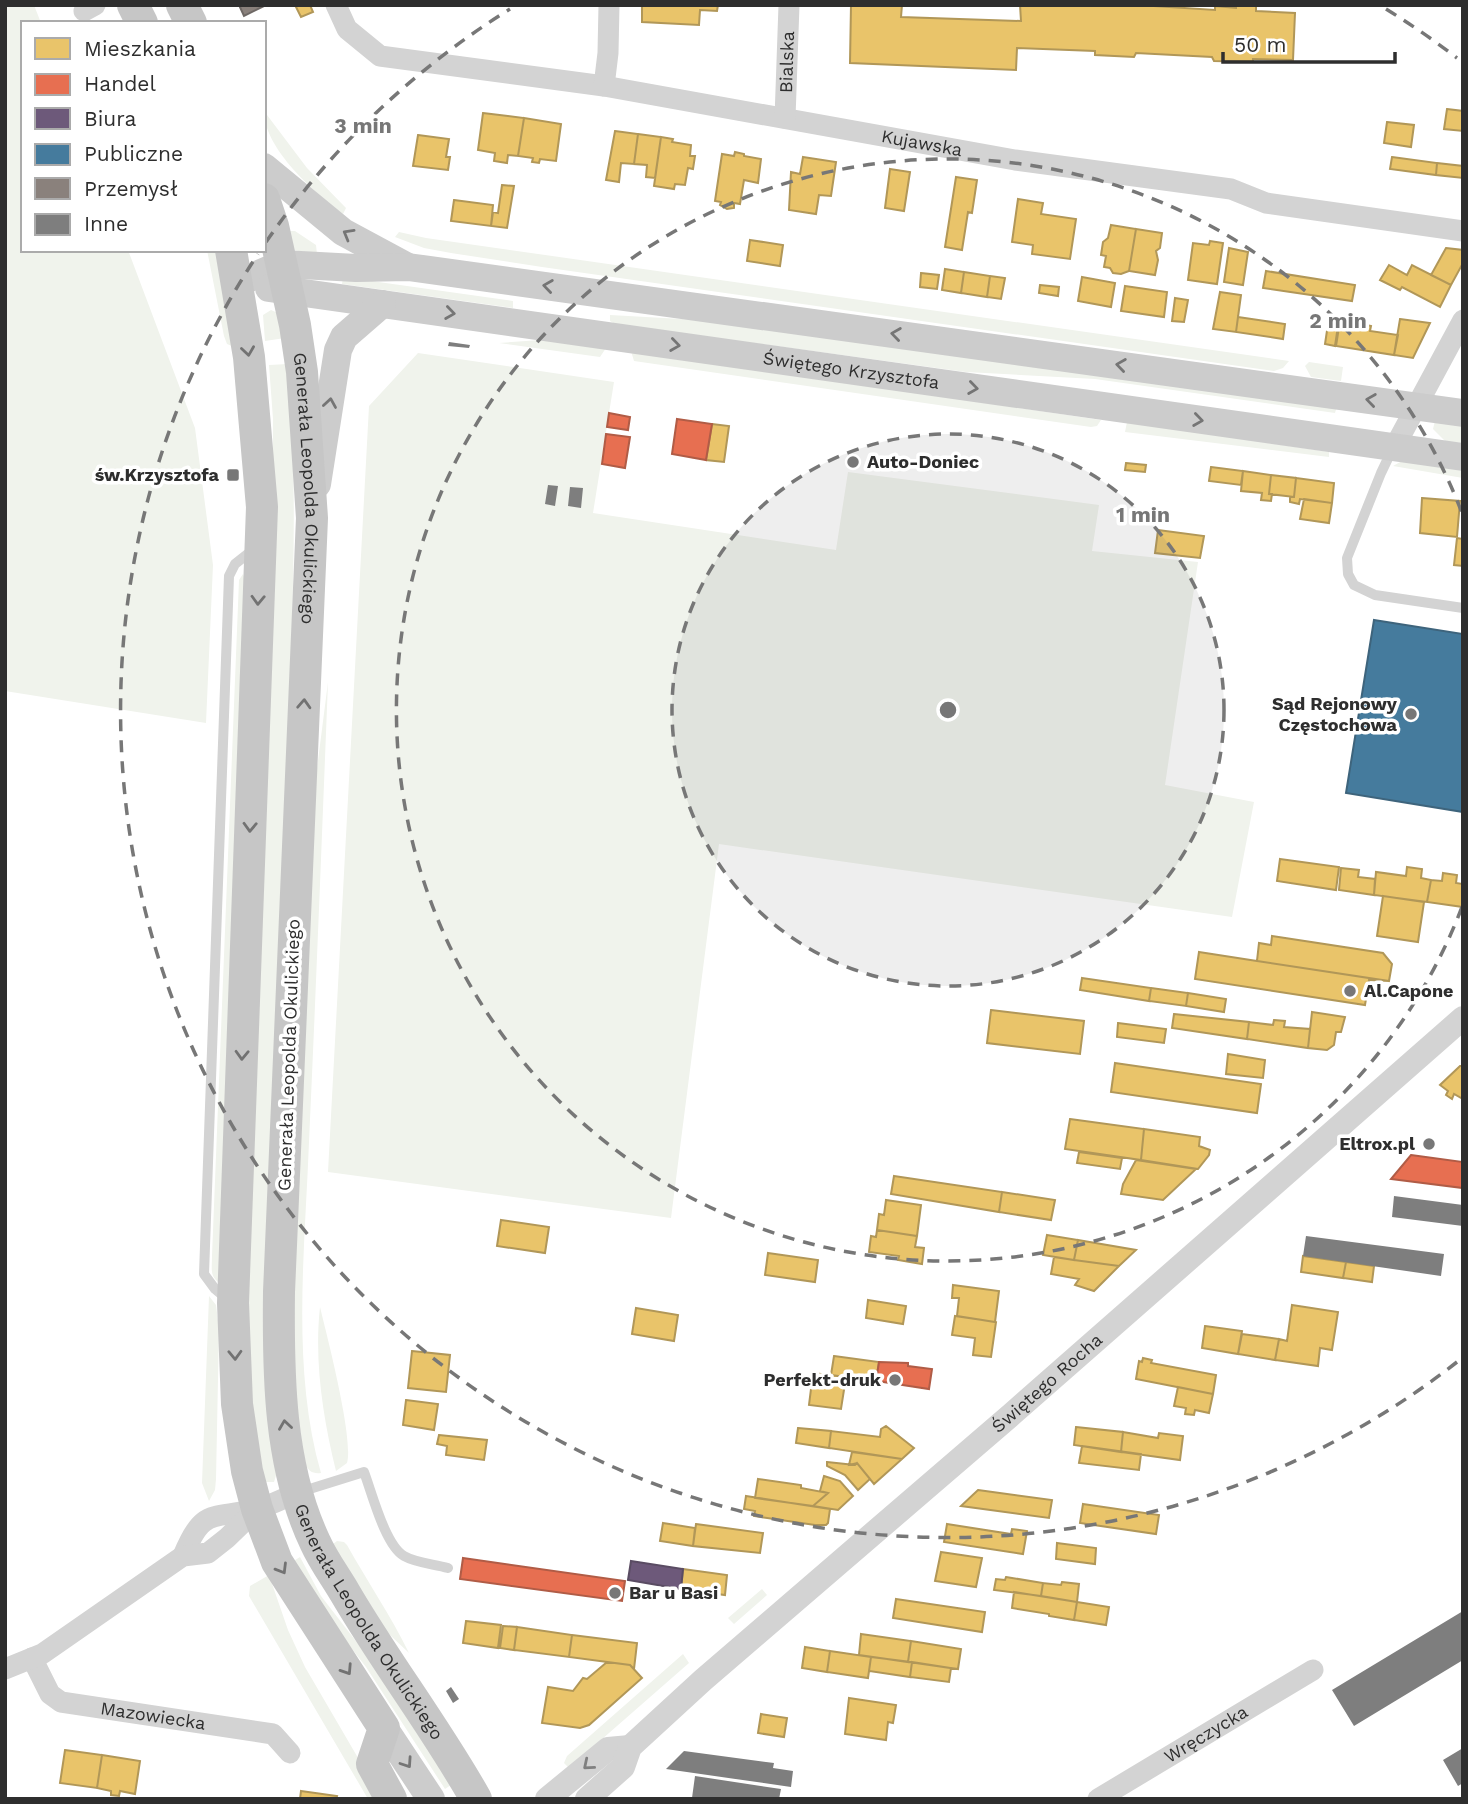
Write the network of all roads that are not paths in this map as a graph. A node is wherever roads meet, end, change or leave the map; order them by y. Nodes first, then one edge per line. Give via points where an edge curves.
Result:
1 (133, 5) edge
2 (183, 5) edge
3 (336, 5) edge
4 (609, 5) edge
5 (789, 5) edge
6 (141, 21) edge
7 (190, 21) edge
8 (604, 86) junction
9 (785, 118) junction
10 (266, 169) edge
11 (266, 206) edge
12 (1463, 231) edge
13 (231, 252) edge
14 (408, 267) junction
15 (285, 277) junction
16 (238, 283) junction
17 (382, 304) junction
18 (1463, 320) edge
19 (1417, 406) junction
20 (1463, 412) edge
21 (1394, 447) junction
22 (1463, 457) edge
23 (312, 518) junction
24 (1463, 608) edge
25 (1463, 1018) edge
26 (297, 1493) junction
27 (257, 1509) junction
28 (448, 1567) dead end
29 (32, 1658) junction
30 (5, 1669) edge
31 (1313, 1670) dead end
32 (384, 1728) junction
33 (630, 1747) junction
34 (290, 1753) dead end
35 (598, 1792) edge
36 (391, 1799) edge
37 (431, 1799) edge
38 (476, 1799) edge
39 (547, 1799) edge
40 (1098, 1799) edge

1 - 6 main road
2 - 7 main road
3 - 8 street, Kujawska via 347,29 380,56
4 - 8 street
5 - 9 street, Bialska
8 - 9 street, Kujawska
9 - 12 street, Kujawska via 1015,160 1231,190 1266,203
14 -> 10 main road via 343,232
11 - 15 main road, Generała Leopolda Okulickiego
13 - 16 main road
14 - 15 main road
19 -> 14 main road
15 - 16 main road
15 - 17 main road, Świętego Krzysztofa
15 - 23 main road, Generała Leopolda Okulickiego via 302,373
16 -> 27 main road via 262,507 233,1303 237,1404
17 -> 21 main road, Świętego Krzysztofa
23 -> 17 main road via 338,350 344,337
18 - 19 street
19 - 20 main road
19 - 21 street
21 - 22 main road, Świętego Krzysztofa
21 - 24 lane via 1347,558 1348,574 1354,585 1375,595
26 -> 23 main road, Generała Leopolda Okulickiego via 281,1395 279,1292
25 - 33 street, Świętego Rocha
26 - 27 street
26 - 28 lane via 364,1472 399,1553
26 - 38 main road, Generała Leopolda Okulickiego via 315,1543
27 - 29 street via 208,1553 183,1556
27 -> 32 main road via 277,1562
29 - 30 street
29 - 34 street, Mazowiecka via 50,1693 61,1702 273,1734
31 - 40 street, Wręczycka
32 - 36 main road via 372,1764
32 -> 37 main road
33 - 35 street, Świętego Rocha via 623,1767
33 -> 39 street, Świętego Rocha via 608,1749

